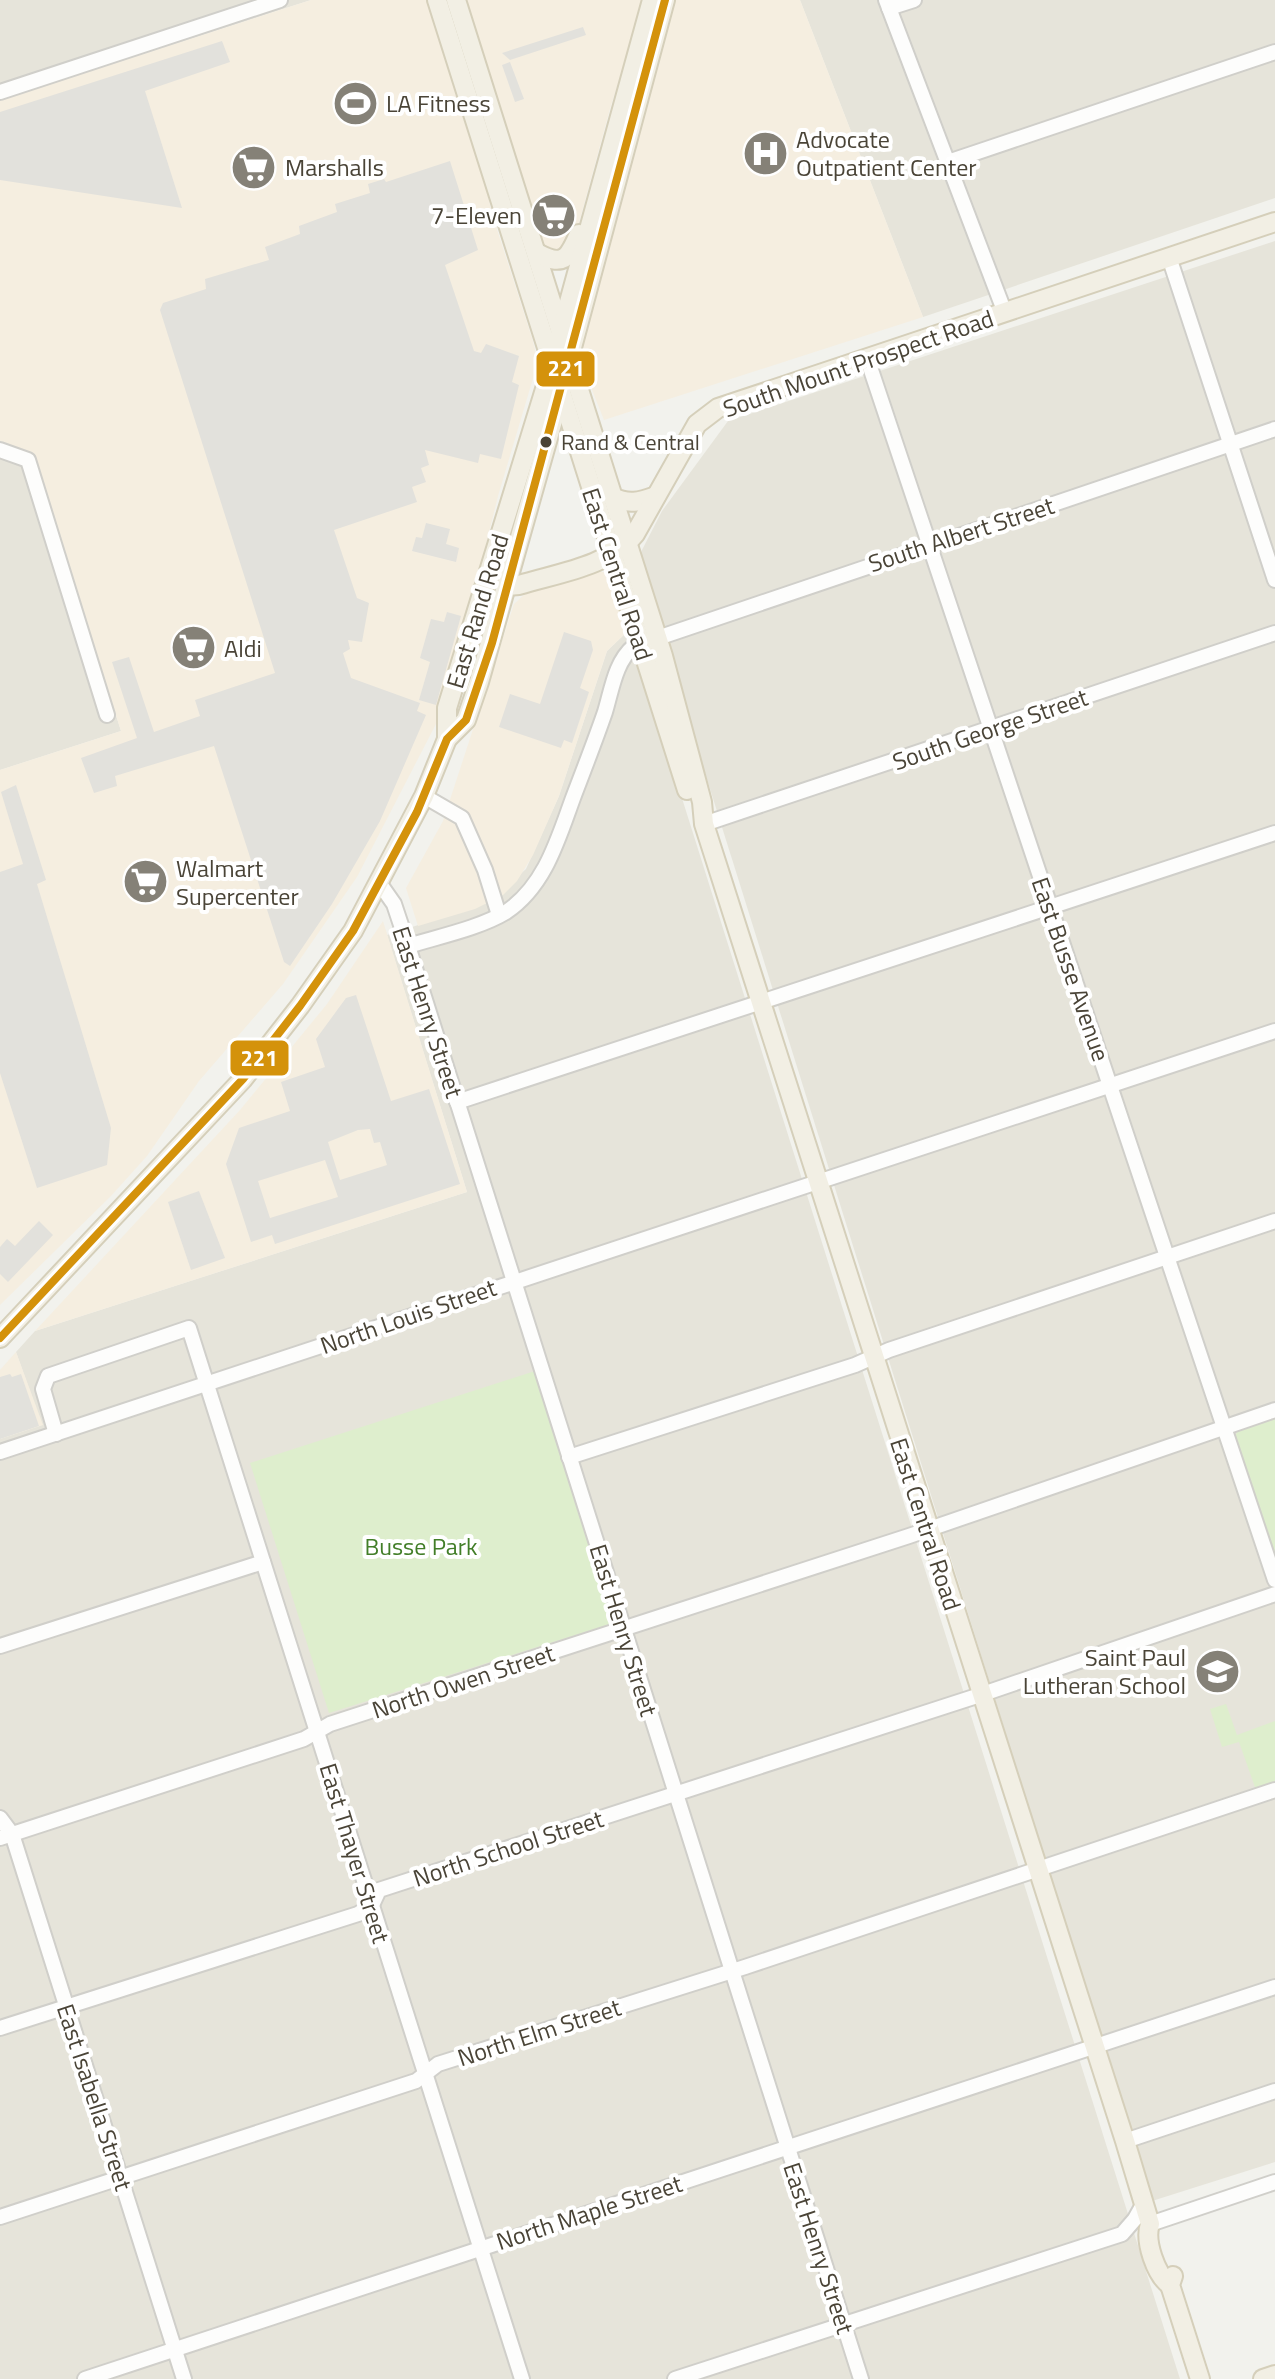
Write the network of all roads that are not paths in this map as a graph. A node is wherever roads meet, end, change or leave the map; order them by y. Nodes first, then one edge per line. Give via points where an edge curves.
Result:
1 (280, 0) edge
2 (437, 0) edge
3 (456, 0) edge
4 (652, 0) edge
5 (665, 0) edge
6 (914, 0) edge
7 (887, 4) edge
8 (1275, 52) edge
9 (0, 92) edge
10 (948, 162) junction
11 (603, 176) junction
12 (1275, 222) edge
13 (537, 253) junction
14 (1169, 257) junction
15 (1005, 313) junction
16 (561, 354) junction
17 (867, 358) junction
18 (560, 393) junction
19 (1275, 429) edge
20 (1230, 444) junction
21 (0, 450) edge
22 (656, 496) junction
23 (612, 497) junction
24 (627, 543) junction
25 (930, 544) junction
26 (611, 555) junction
27 (1275, 580) edge
28 (507, 586) junction
29 (1275, 633) edge
30 (648, 639) junction
31 (107, 715) dead end
32 (990, 729) junction
33 (447, 739) junction
34 (424, 796) junction
35 (704, 824) junction
36 (1275, 833) edge
37 (380, 884) junction
38 (1050, 907) junction
39 (499, 915) junction
40 (408, 946) junction
41 (761, 1004) junction
42 (1275, 1031) edge
43 (1110, 1085) junction
44 (457, 1102) junction
45 (817, 1183) junction
46 (1275, 1221) edge
47 (1167, 1257) junction
48 (513, 1281) junction
49 (0, 1338) edge
50 (872, 1357) junction
51 (207, 1384) junction
52 (1275, 1410) edge
53 (1223, 1427) junction
54 (56, 1434) junction
55 (0, 1452) edge
56 (569, 1457) junction
57 (928, 1529) junction
58 (263, 1562) junction
59 (1275, 1580) edge
60 (1275, 1594) edge
61 (624, 1629) junction
62 (0, 1646) edge
63 (980, 1695) junction
64 (317, 1732) junction
65 (1275, 1790) edge
66 (675, 1794) junction
67 (0, 1818) edge
68 (6, 1836) edge
69 (1038, 1870) junction
70 (372, 1905) junction
71 (732, 1970) junction
72 (1275, 1987) edge
73 (66, 2007) junction
74 (0, 2028) edge
75 (1094, 2047) junction
76 (425, 2076) junction
77 (1275, 2091) edge
78 (1125, 2141) junction
79 (787, 2146) junction
80 (121, 2178) junction
81 (1275, 2182) edge
82 (1144, 2203) junction
83 (0, 2217) edge
84 (1150, 2233) junction
85 (1122, 2234) junction
86 (480, 2248) junction
87 (844, 2324) junction
88 (175, 2349) junction
89 (1275, 2375) edge
90 (85, 2379) edge
91 (184, 2379) edge
92 (522, 2379) edge
93 (675, 2379) edge
94 (861, 2379) edge
95 (1200, 2379) edge
96 (1263, 2379) edge

1 - 9 street
2 - 16 main road, East Central Road
3 - 13 main road, East Central Road
4 - 11 main road
5 - 16 main road
6 - 7 street
7 - 10 street
8 - 10 street
10 - 15 street
11 - 13 main road via 568,255 554,261
11 - 16 main road
12 - 14 main road, South Mount Prospect Road
13 - 16 main road, East Central Road
14 - 15 main road, South Mount Prospect Road
14 - 20 street
15 - 17 main road, South Mount Prospect Road
16 - 18 main road, East Rand Road
16 - 23 main road, East Central Road
16 - 33 main road, East Rand Road via 447,708
17 - 22 main road, South Mount Prospect Road via 753,394 705,416
17 - 25 street, East Busse Avenue
18 - 26 main road, East Central Road
18 - 28 main road, East Rand Road
19 - 20 street, South Albert Street
20 - 25 street, South Albert Street
20 - 27 street
21 - 31 street via 28,460
22 - 23 main road via 628,503
22 - 24 main road, South Mount Prospect Road
23 - 24 main road, East Central Road
24 - 26 main road, South Mount Prospect Road
24 - 30 main road, East Central Road
25 - 30 street, South Albert Street
25 - 32 street, East Busse Avenue
26 - 28 main road, South Mount Prospect Road
26 - 30 main road, East Central Road
28 - 33 main road, East Rand Road via 466,720
29 - 32 street, South George Street
30 - 35 main road, East Central Road via 702,802
30 - 39 street via 625,653 619,664 552,854 529,891
32 - 35 street, South George Street
32 - 38 street, East Busse Avenue
33 - 34 main road, East Rand Road
34 - 37 main road, East Rand Road
34 - 39 street via 462,818
35 - 41 main road, East Central Road
36 - 38 street
37 - 40 street, East Henry Street via 394,904
37 - 49 main road, East Rand Road via 353,931 243,1079
38 - 41 street
38 - 43 street, East Busse Avenue
39 - 40 street
40 - 44 street, East Henry Street
41 - 44 street
41 - 45 main road, East Central Road
42 - 43 street, North Louis Street
43 - 45 street, North Louis Street
43 - 47 street, East Busse Avenue
44 - 48 street, East Henry Street
45 - 48 street, North Louis Street
45 - 50 main road, East Central Road
46 - 47 street
47 - 50 street
47 - 53 street, East Busse Avenue
48 - 51 street, North Louis Street
48 - 56 street, East Henry Street
50 - 56 street
50 - 57 main road, East Central Road
51 - 54 street, North Louis Street
51 - 54 street, East Thayer Street via 189,1328 48,1376 44,1393
51 - 58 street, East Thayer Street
52 - 53 street, North Owen Street
53 - 57 street, North Owen Street
53 - 59 street, East Busse Avenue
54 - 55 street, North Louis Street
56 - 61 street, East Henry Street
57 - 61 street, North Owen Street
57 - 63 main road, East Central Road
58 - 62 street
58 - 64 street, East Thayer Street
60 - 63 street, North School Street
61 - 64 street, North Owen Street
61 - 66 street, East Henry Street
63 - 66 street, North School Street
63 - 69 main road, East Central Road
64 - 68 street, North Owen Street
64 - 70 street, East Thayer Street
65 - 69 street, North Elm Street
66 - 70 street, North School Street via 379,1890
66 - 71 street, East Henry Street
67 - 68 street, East Isabella Street
68 - 73 street, East Isabella Street
69 - 71 street, North Elm Street
69 - 75 main road, East Central Road
70 - 73 street, North School Street via 358,1914
70 - 76 street, East Thayer Street
71 - 76 street, North Elm Street via 438,2064
71 - 79 street, East Henry Street
72 - 75 street, North Maple Street
73 - 74 street, North School Street
73 - 80 street, East Isabella Street
75 - 78 main road, East Central Road
75 - 79 street, North Maple Street
76 - 80 street, North Elm Street
76 - 86 street, East Thayer Street
77 - 78 street
78 - 82 main road, East Central Road
79 - 86 street, North Maple Street
79 - 87 street, East Henry Street
80 - 83 street, North Elm Street
80 - 88 street, East Isabella Street
81 - 84 street
82 - 84 main road, East Central Road
82 - 85 street
84 - 85 street
84 - 95 main road, East Central Road via 1157,2227
85 - 87 street
86 - 88 street, North Maple Street
86 - 92 street, East Thayer Street
87 - 93 street
87 - 94 street, East Henry Street
88 - 90 street, North Maple Street
88 - 91 street, East Isabella Street
89 - 96 main road

